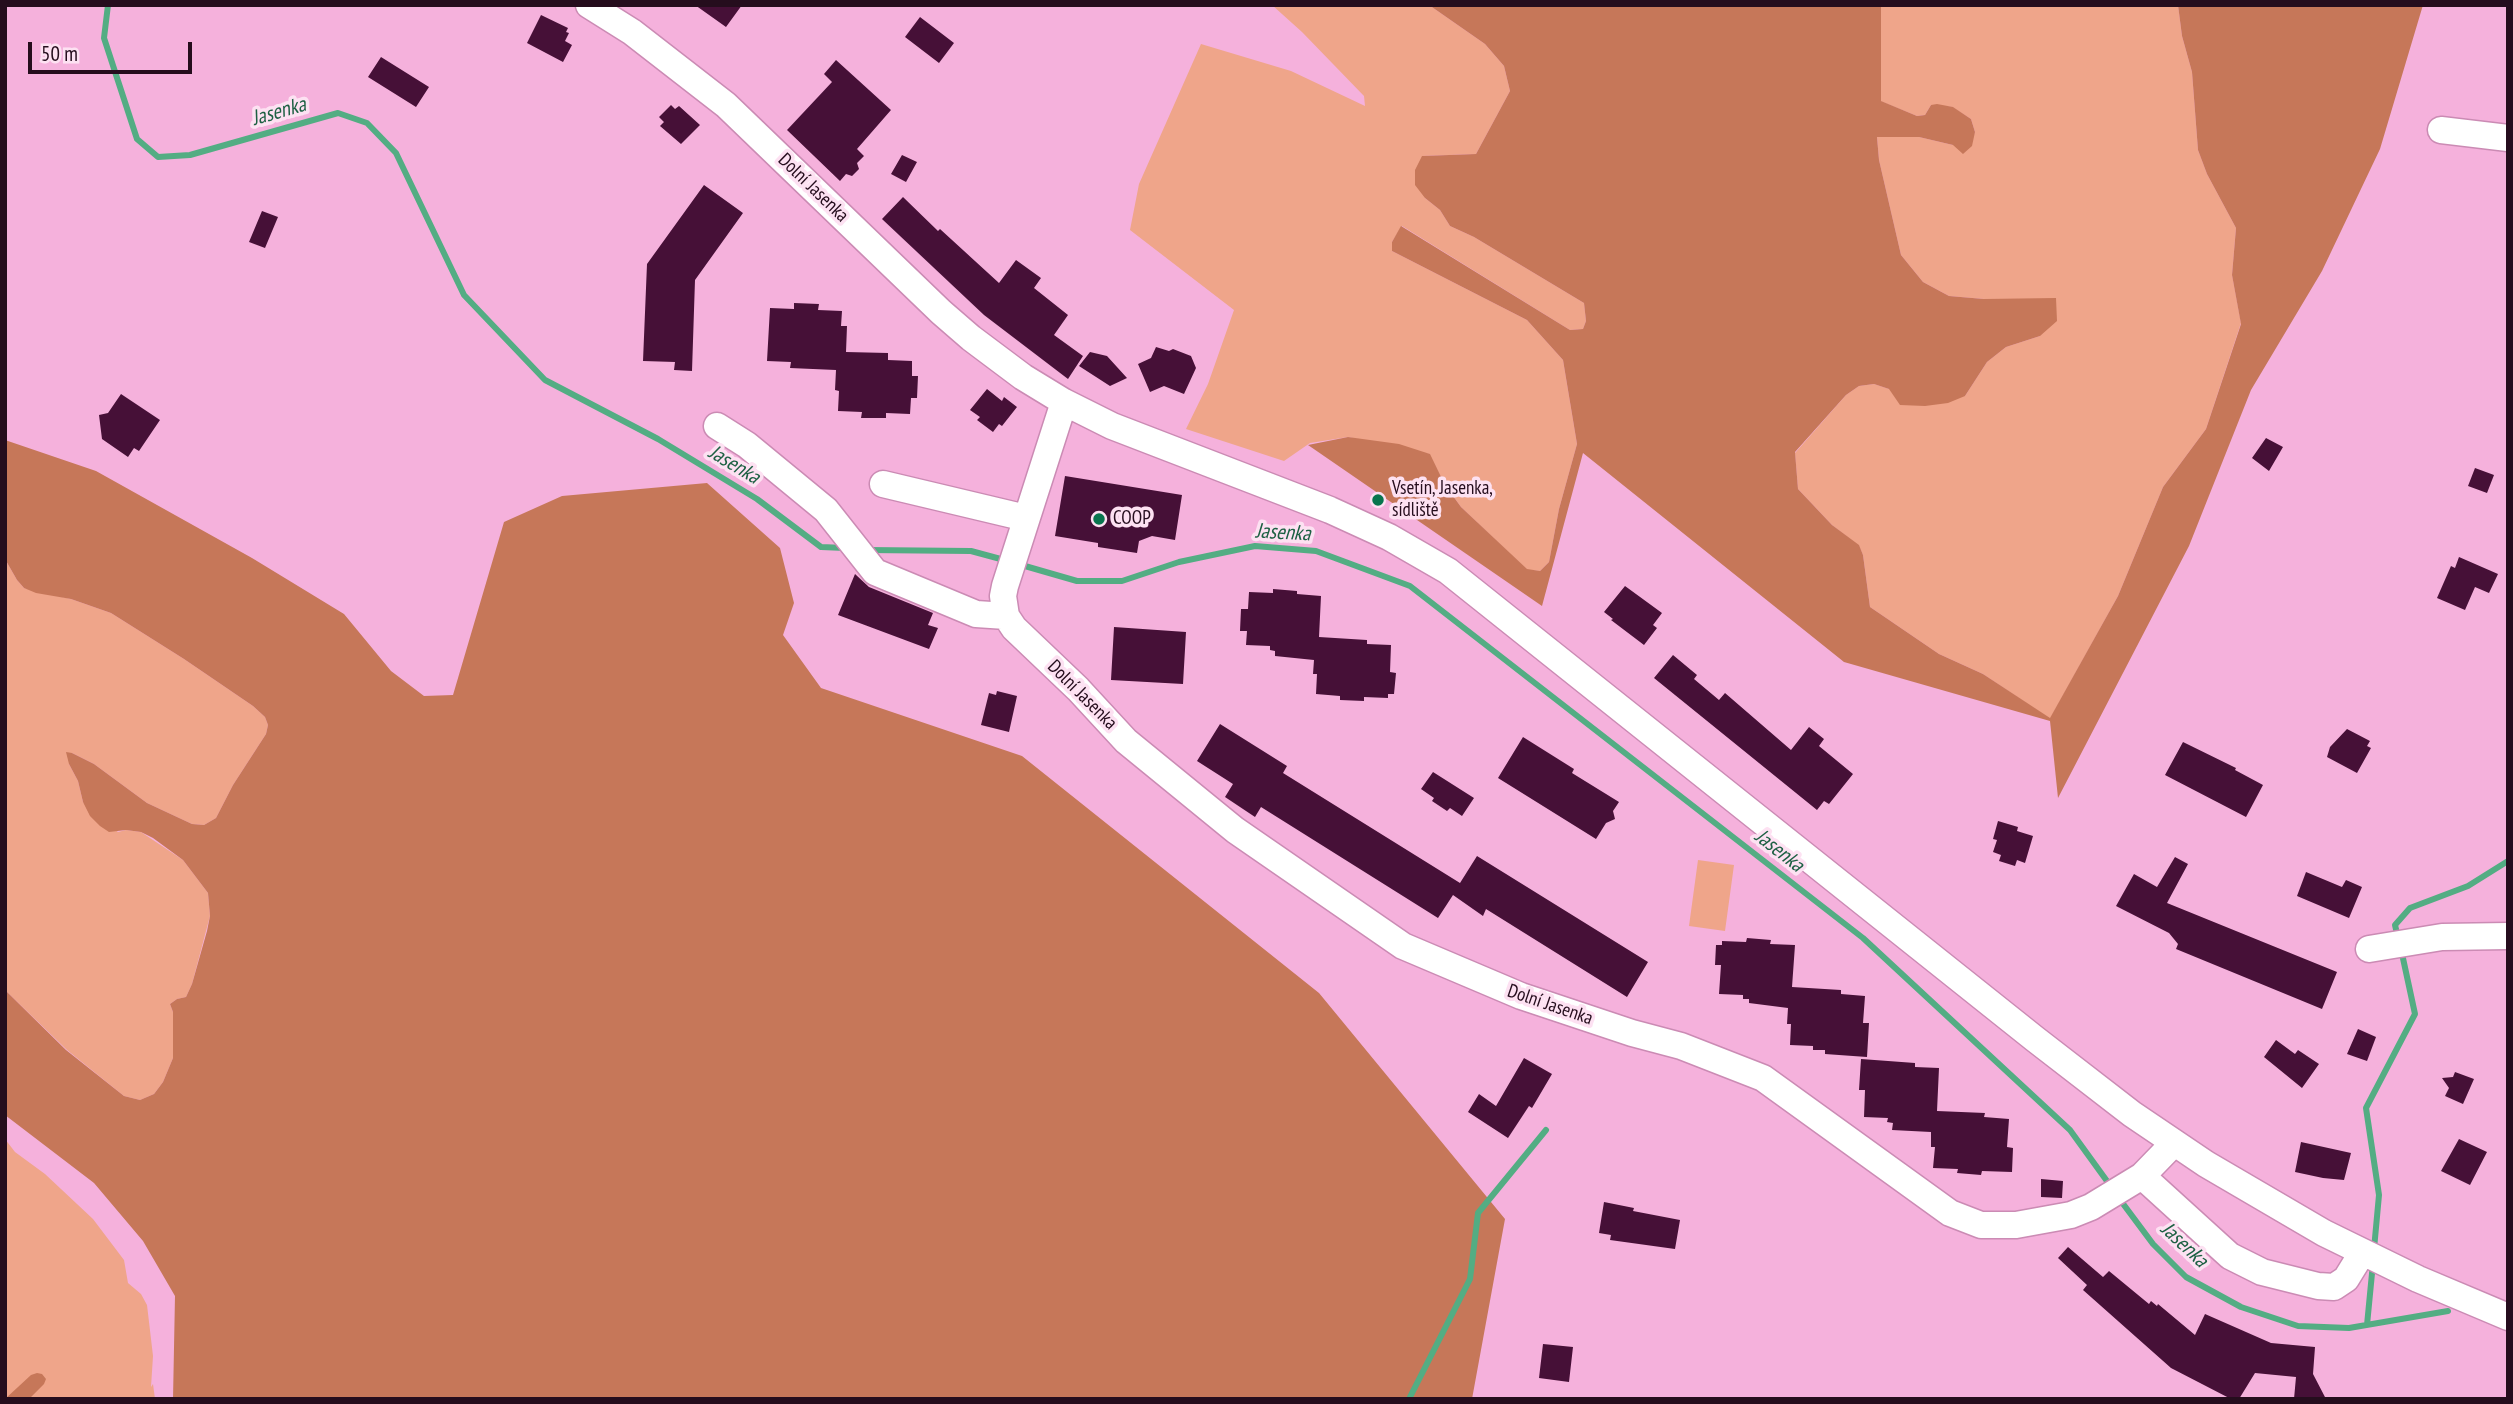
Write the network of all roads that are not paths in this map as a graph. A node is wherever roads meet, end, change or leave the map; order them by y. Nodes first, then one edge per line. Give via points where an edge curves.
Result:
1 (589, 5) edge
2 (2441, 130) dead end
3 (2508, 138) edge
4 (1064, 402) junction
5 (717, 426) dead end
6 (883, 484) dead end
7 (1026, 518) junction
8 (1006, 616) junction
9 (2508, 936) edge
10 (2369, 950) dead end
11 (2174, 1143) junction
12 (2142, 1176) junction
13 (2371, 1257) junction
14 (2508, 1317) edge

1 - 4 street, Dolní Jasenka via 689,74 971,338
2 - 3 street
4 - 7 street
4 - 11 street, Dolní Jasenka via 1112,426 1358,523 1448,571 2035,1040
5 - 8 street via 826,510 875,572 976,614
6 - 7 street
7 - 8 street via 1005,586
8 - 12 street, Dolní Jasenka via 1126,741 1235,830 1403,946 1521,996 1681,1046 1763,1078 1950,1213 1981,1224 2017,1225 2071,1215 2102,1202
9 - 10 street via 2442,937
11 - 12 street, Dolní Jasenka
11 - 13 street, Dolní Jasenka via 2277,1207
12 - 13 street via 2230,1256 2262,1272 2334,1287
13 - 14 street, Dolní Jasenka

